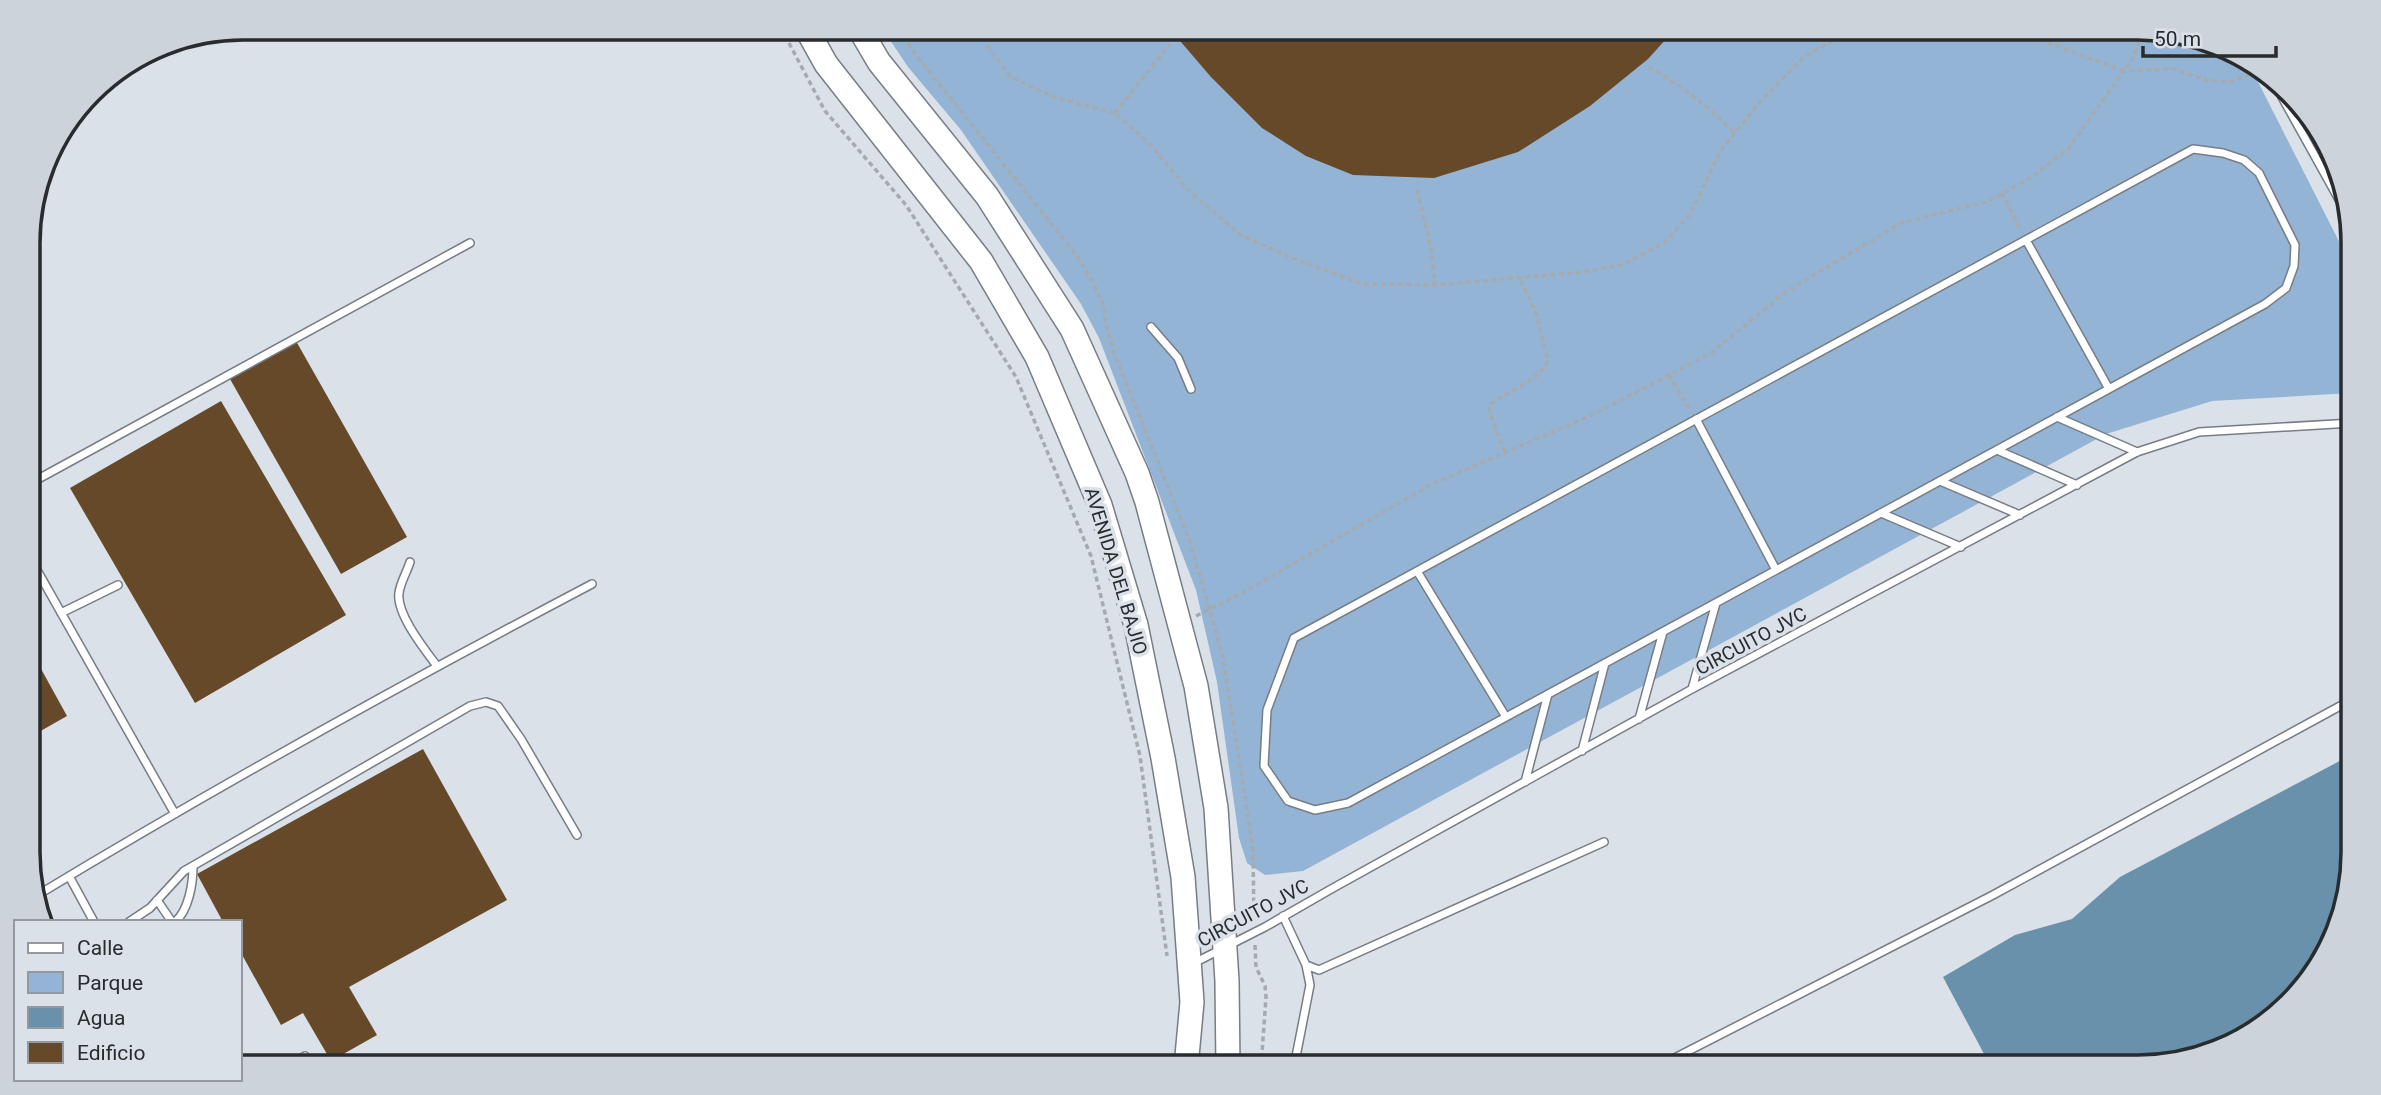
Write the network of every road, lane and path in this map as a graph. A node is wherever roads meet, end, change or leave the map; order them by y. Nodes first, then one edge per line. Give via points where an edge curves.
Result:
1 (1834, 40) edge
2 (2043, 40) edge
3 (2138, 40) edge
4 (788, 41) edge
5 (813, 41) edge
6 (866, 41) edge
7 (988, 41) edge
8 (1170, 44) dead end
9 (1649, 67) dead end
10 (2124, 71) junction
11 (2250, 74) edge
12 (2288, 108) edge
13 (1115, 113) junction
14 (1734, 134) junction
15 (2333, 189) edge
16 (1417, 190) dead end
17 (2002, 193) junction
18 (2026, 240) junction
19 (470, 243) dead end
20 (1519, 277) junction
21 (1435, 285) junction
22 (1151, 327) dead end
23 (1669, 375) junction
24 (2109, 388) junction
25 (1191, 389) dead end
26 (2057, 417) junction
27 (1696, 419) junction
28 (2341, 425) edge
29 (1997, 450) junction
30 (1505, 452) junction
31 (2137, 452) junction
32 (41, 478) edge
33 (1940, 481) junction
34 (2077, 485) junction
35 (1881, 513) junction
36 (2020, 515) junction
37 (1961, 547) junction
38 (410, 562) dead end
39 (1776, 570) junction
40 (1418, 571) junction
41 (40, 576) edge
42 (592, 584) dead end
43 (118, 585) dead end
44 (1716, 603) junction
45 (61, 612) junction
46 (1178, 623) junction
47 (1662, 632) junction
48 (1605, 663) junction
49 (437, 666) junction
50 (1692, 690) junction
51 (1548, 694) junction
52 (2341, 706) edge
53 (1506, 717) junction
54 (1639, 719) junction
55 (1581, 751) junction
56 (1525, 782) junction
57 (175, 814) junction
58 (577, 835) dead end
59 (1604, 842) dead end
60 (1252, 851) dead end
61 (193, 866) junction
62 (69, 876) junction
63 (44, 891) edge
64 (157, 900) junction
65 (1283, 916) junction
66 (93, 920) edge
67 (132, 920) edge
68 (172, 920) edge
69 (176, 920) edge
70 (1254, 932) junction
71 (1224, 947) junction
72 (1178, 964) junction
73 (1306, 965) junction
74 (1228, 1054) edge
75 (1262, 1054) edge
76 (1296, 1054) edge
77 (1682, 1054) edge
78 (1186, 1055) edge

1 - 14 path via 1803,58
2 - 10 path
3 - 10 path
4 - 72 path via 825,111 906,205 1016,377 1091,556 1140,755
5 - 72 main road, AVENIDA DEL BAJIO via 826,64 981,261 1037,357 1100,505 1136,625 1163,758 1183,877
6 - 46 main road via 987,196 1072,329 1137,473
7 - 13 path via 1010,77 1057,98
8 - 13 path
9 - 14 path via 1683,87
10 - 11 path via 2173,69 2230,82
10 - 17 path via 2068,149
12 - 15 lane
13 - 21 path via 1152,145 1189,191 1242,236 1362,284
14 - 20 path via 1720,152 1690,214 1664,243 1622,264
16 - 21 path
17 - 18 path
17 - 23 path via 1989,201 1901,223 1787,291 1711,353
18 - 24 lane
18 - 24 lane via 2193,149 2244,160 2259,173 2295,245 2286,288 2265,304
18 - 27 lane
19 - 32 lane
20 - 21 path
20 - 30 path via 1535,309 1548,360 1544,368 1492,404 1489,411
22 - 25 lane via 1178,358
23 - 27 path
23 - 30 path
24 - 26 lane
26 - 29 lane
26 - 31 lane
27 - 39 lane
27 - 40 lane
28 - 31 lane, CIRCUITO JVC via 2199,432
29 - 33 lane
29 - 34 lane
30 - 46 path via 1432,484 1236,596
31 - 34 lane, CIRCUITO JVC
33 - 35 lane
33 - 36 lane
34 - 36 lane, CIRCUITO JVC
35 - 37 lane
35 - 39 lane
36 - 37 lane, CIRCUITO JVC
37 - 50 lane, CIRCUITO JVC
38 - 49 lane via 399,605
39 - 44 lane
40 - 53 lane
40 - 53 lane via 1294,638 1267,710 1264,766 1288,801 1315,810 1348,803
41 - 45 lane
42 - 49 lane
43 - 45 lane
44 - 47 lane
44 - 50 lane
45 - 57 lane
46 - 71 main road via 1196,686 1216,808
47 - 48 lane
47 - 54 lane
48 - 51 lane
48 - 55 lane
49 - 57 lane
50 - 54 lane, CIRCUITO JVC
51 - 53 lane
51 - 56 lane
52 - 77 lane via 1993,895
54 - 55 lane, CIRCUITO JVC
55 - 56 lane, CIRCUITO JVC
56 - 65 lane, CIRCUITO JVC
57 - 62 lane
58 - 61 lane via 506,717 498,706 486,702 470,706
59 - 73 lane via 1320,970
60 - 70 path
61 - 64 lane
61 - 69 lane via 193,883
62 - 63 lane
62 - 66 lane
64 - 67 lane
64 - 68 lane
65 - 70 lane, CIRCUITO JVC
65 - 73 lane
70 - 71 lane, CIRCUITO JVC
70 - 75 path via 1256,967 1266,997
71 - 72 lane, CIRCUITO JVC
71 - 74 main road
72 - 78 main road, AVENIDA DEL BAJIO via 1192,1002
73 - 76 lane via 1310,985

